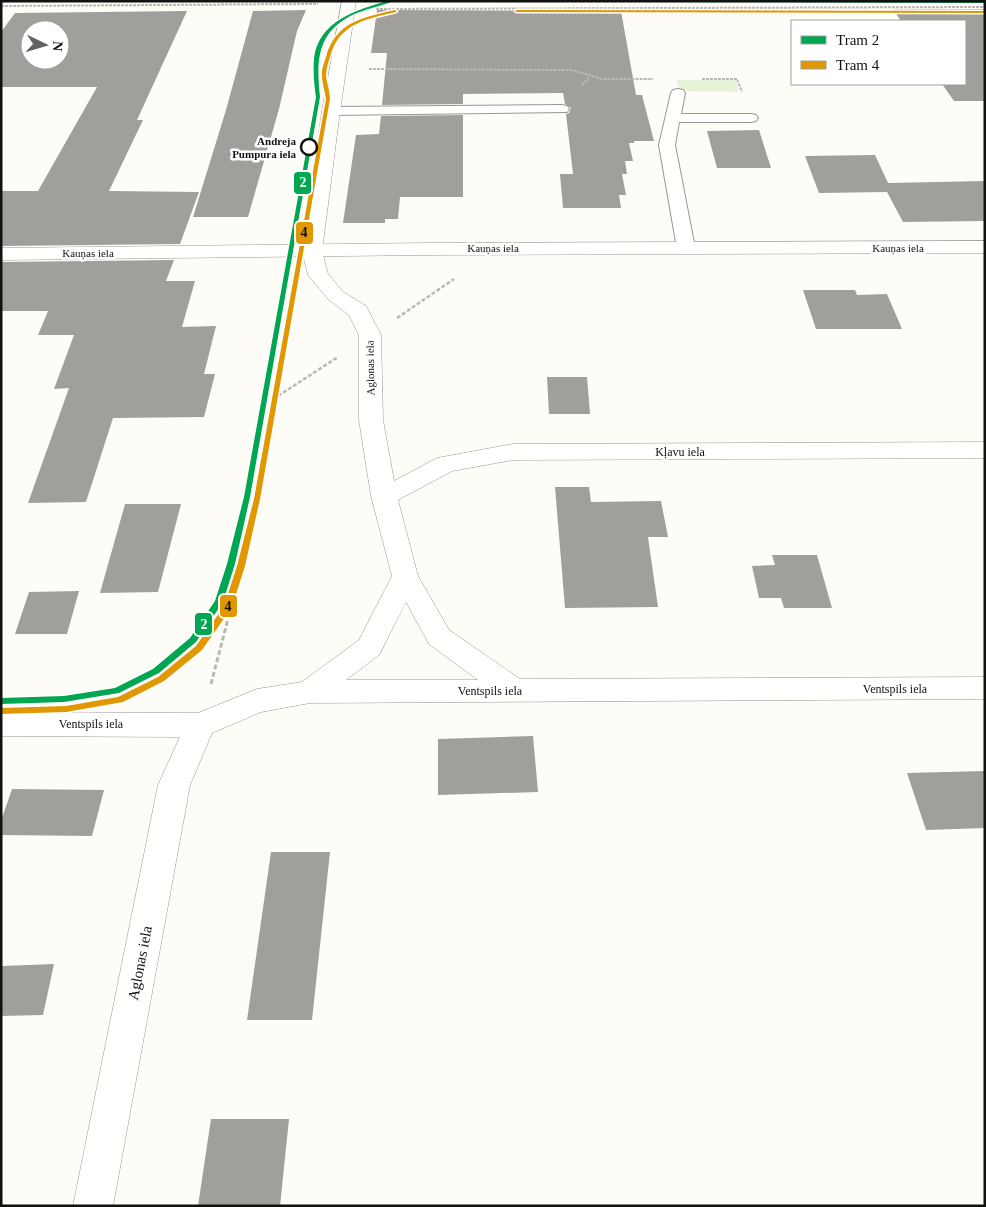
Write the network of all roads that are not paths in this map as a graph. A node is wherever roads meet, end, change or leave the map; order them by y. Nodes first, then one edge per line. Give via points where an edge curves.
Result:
1 (349, 1) edge
2 (678, 93) dead end
3 (562, 109) dead end
4 (331, 111) junction
5 (672, 118) junction
6 (751, 118) dead end
7 (985, 247) edge
8 (686, 248) junction
9 (312, 251) junction
10 (1, 254) edge
11 (985, 450) edge
12 (384, 496) junction
13 (405, 576) junction
14 (985, 688) edge
15 (515, 691) junction
16 (310, 692) junction
17 (1, 724) edge
18 (200, 725) junction
19 (93, 1206) edge

1 - 4 street, Aglonas iela
2 - 5 lane
3 - 4 lane
4 - 9 street, Aglonas iela
5 - 6 lane
5 - 8 lane via 667,145
7 - 8 street, Kauņas iela
8 - 9 street, Kauņas iela
9 - 10 street, Kauņas iela
9 - 12 street, Aglonas iela via 318,275 336,296 358,311 370,336 371,420
11 - 12 street, Kļavu iela via 513,452 446,464
12 - 13 street, Aglonas iela
13 - 15 street, Aglonas iela via 439,637
13 - 16 street via 368,647
14 - 15 street, Ventspils iela
15 - 16 street, Ventspils iela
16 - 18 street, Ventspils iela via 257,701
17 - 18 street, Ventspils iela
18 - 19 street, Aglonas iela via 174,785

